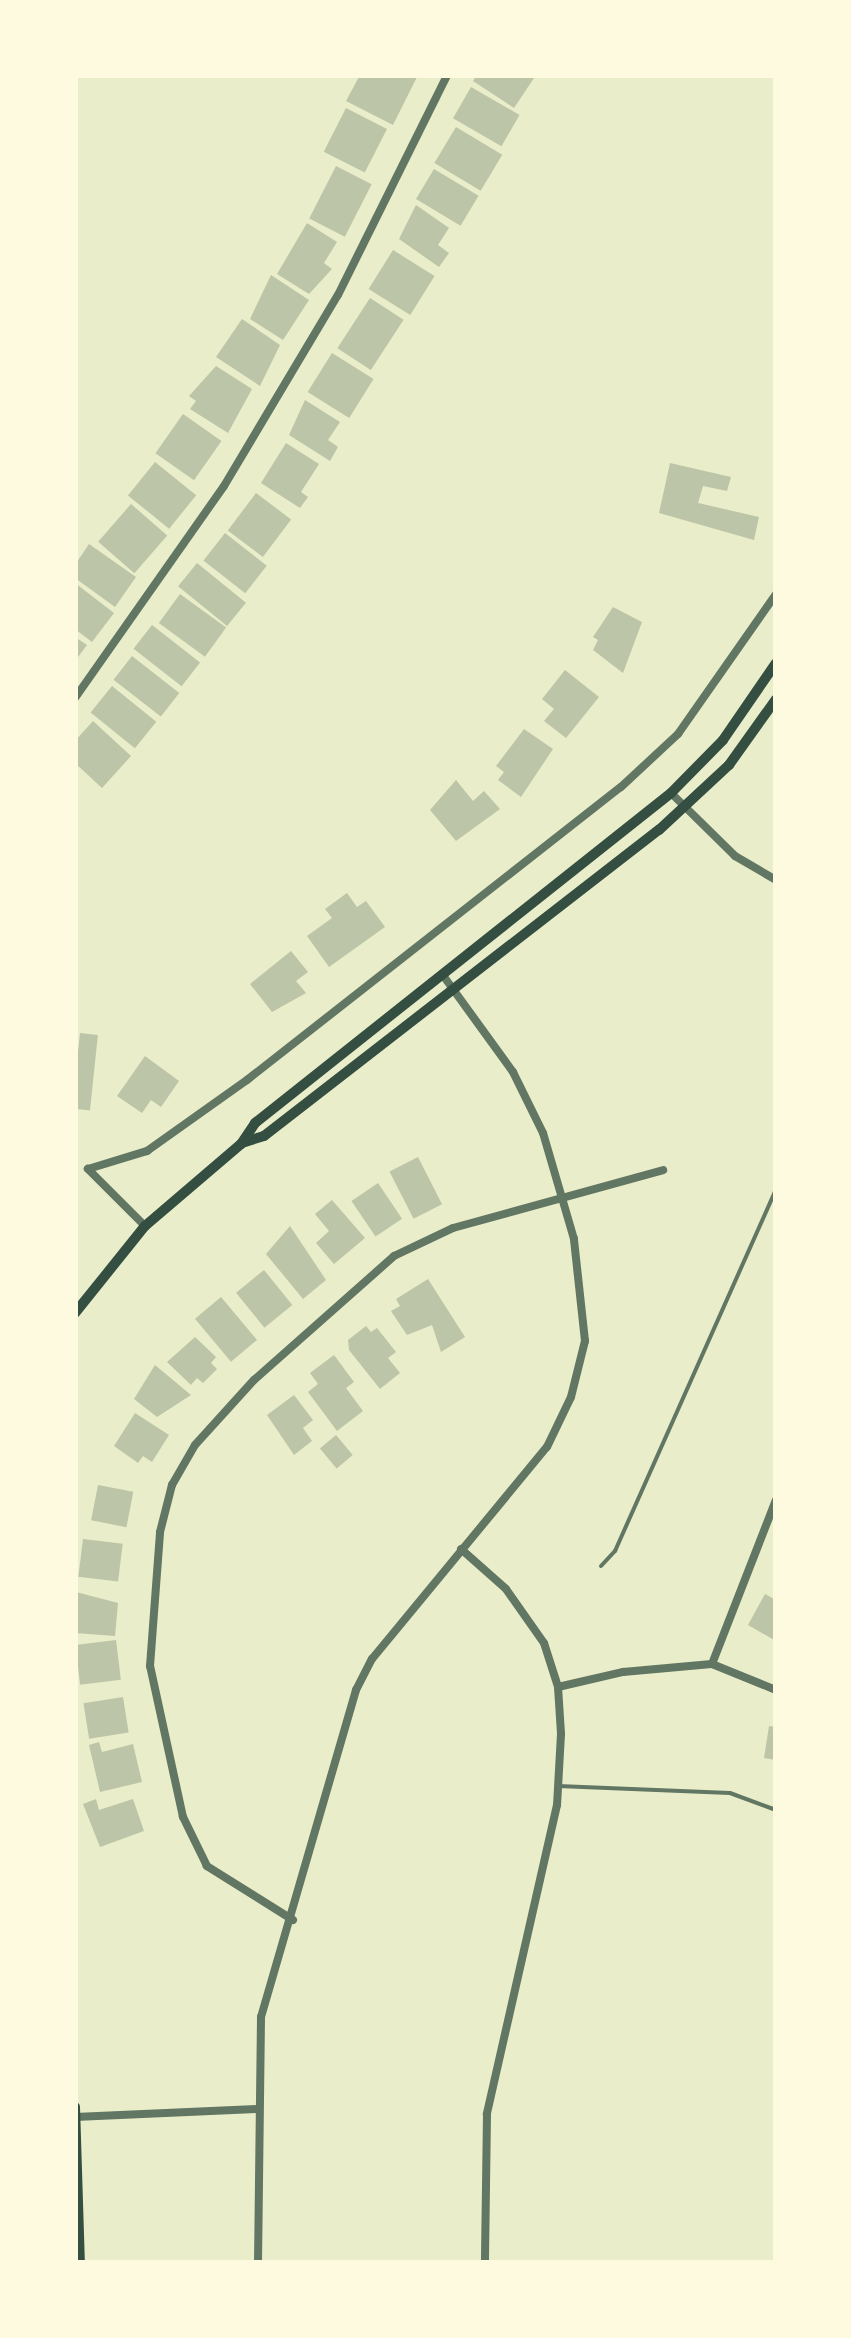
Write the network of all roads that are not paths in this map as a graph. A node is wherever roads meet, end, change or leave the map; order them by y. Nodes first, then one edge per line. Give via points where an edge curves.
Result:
1 (447, 75) edge
2 (776, 594) edge
3 (776, 663) edge
4 (75, 698) edge
5 (776, 699) edge
6 (671, 793) junction
7 (684, 806) junction
8 (776, 880) edge
9 (442, 974) junction
10 (454, 992) junction
11 (241, 1144) junction
12 (75, 1163) edge
13 (88, 1169) junction
14 (663, 1170) dead end
15 (776, 1190) edge
16 (562, 1198) junction
17 (773, 1204) edge
18 (145, 1226) junction
19 (75, 1312) edge
20 (776, 1500) edge
21 (461, 1550) junction
22 (601, 1566) dead end
23 (712, 1664) junction
24 (558, 1687) junction
25 (776, 1690) edge
26 (558, 1786) junction
27 (776, 1810) edge
28 (293, 1920) junction
29 (257, 2109) junction
30 (76, 2114) edge
31 (80, 2263) edge
32 (258, 2263) edge
33 (485, 2263) edge

1 - 4 street via 338,295 224,486
2 - 13 street via 678,734 621,787 248,1080 148,1151
3 - 6 main road via 723,740
5 - 7 main road via 729,765
6 - 7 street
6 - 9 main road
7 - 8 street via 735,856
7 - 10 main road
9 - 10 street
9 - 11 main road via 254,1123
10 - 11 main road via 264,1136
10 - 16 street via 526,1094
11 - 18 main road
12 - 13 street
13 - 18 street
14 - 16 street
15 - 17 lane
16 - 21 street via 577,1256 584,1341 571,1397 547,1447
16 - 28 street via 453,1228 394,1256 254,1380 195,1444 172,1485 160,1532 150,1666 183,1817 207,1866
17 - 22 lane via 616,1551
18 - 19 main road
20 - 23 street
21 - 24 street via 506,1589 544,1643
21 - 28 street via 372,1659 356,1690
23 - 24 street via 623,1672
23 - 25 street
24 - 26 street
26 - 27 lane via 730,1793
26 - 33 street via 486,2114
28 - 29 street via 261,2017
29 - 30 street
29 - 32 street
30 - 31 main road

